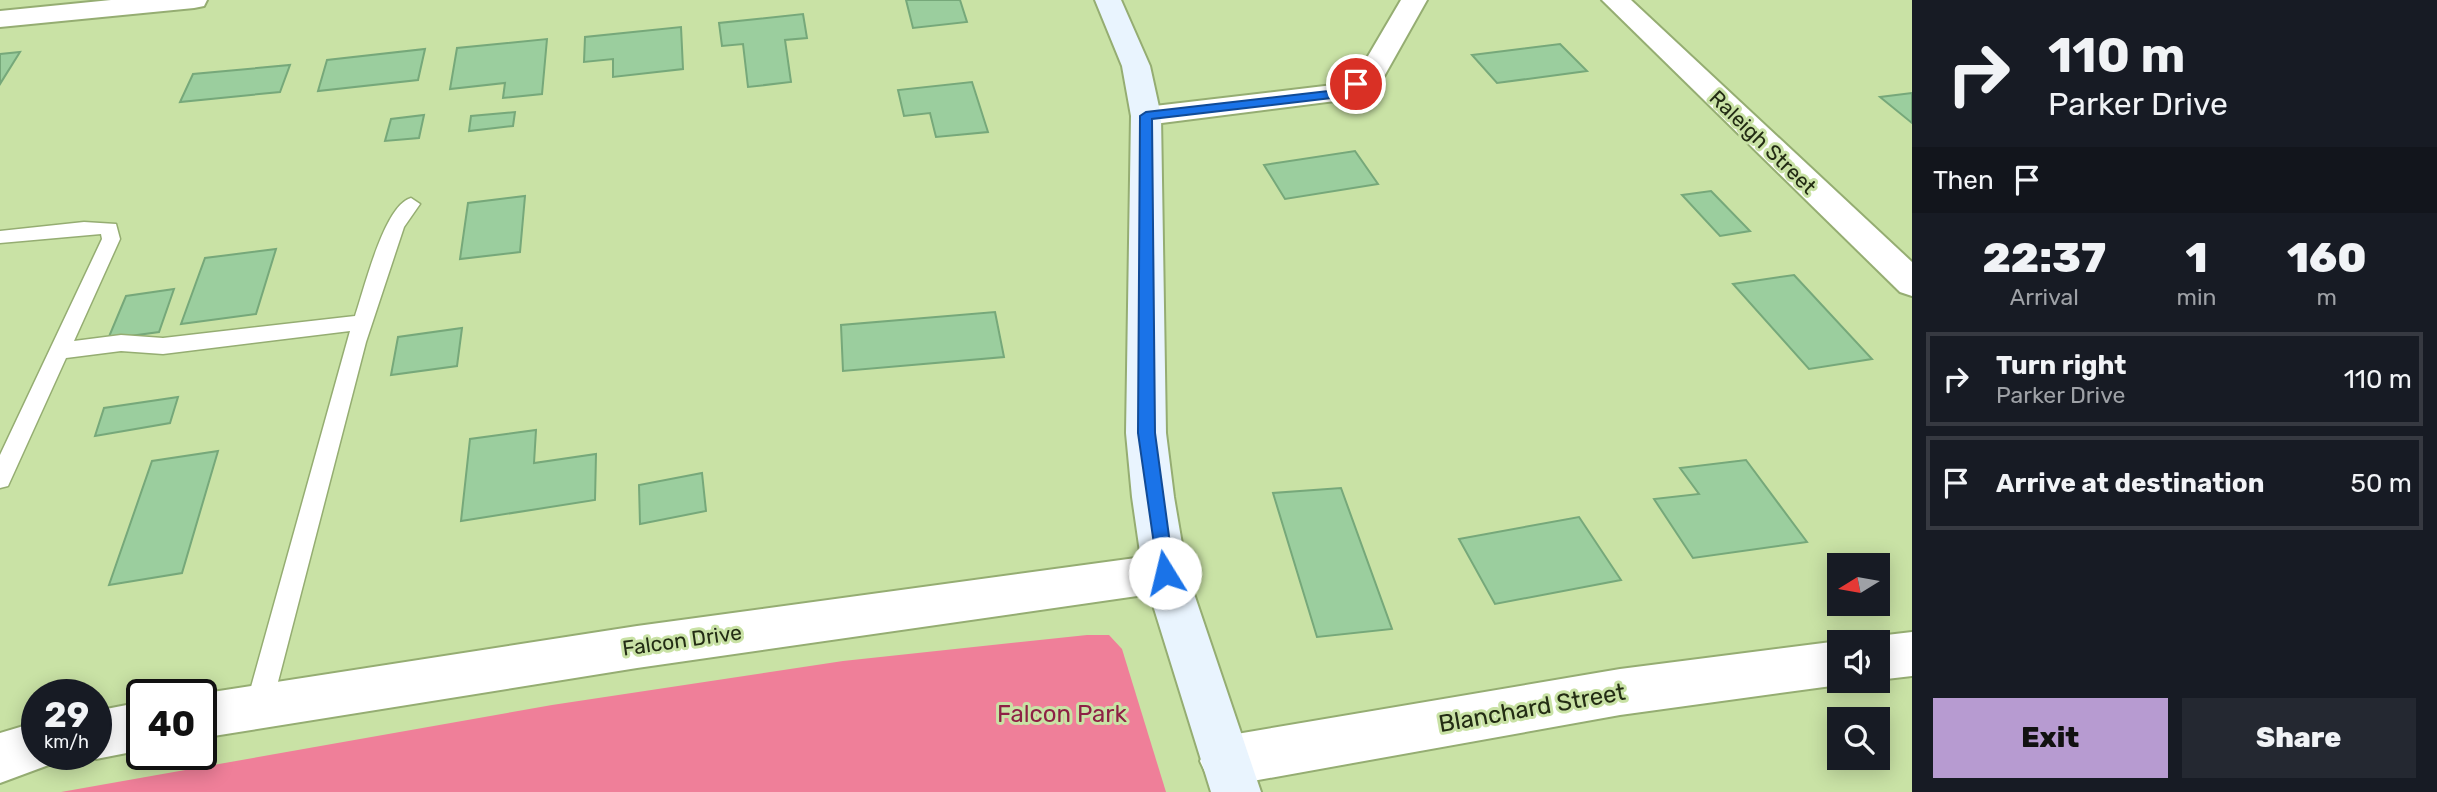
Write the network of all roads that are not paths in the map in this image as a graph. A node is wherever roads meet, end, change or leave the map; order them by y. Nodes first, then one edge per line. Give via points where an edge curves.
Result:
1 (194, 0) edge
2 (1108, 0) edge
3 (1414, 0) edge
4 (1615, 0) edge
5 (0, 19) edge
6 (1146, 116) junction
7 (411, 204) dead end
8 (0, 237) edge
9 (1912, 283) edge
10 (363, 322) junction
11 (60, 351) junction
12 (0, 479) edge
13 (1165, 573) junction
14 (1912, 654) edge
15 (1890, 657) edge
16 (1827, 665) edge
17 (259, 705) junction
18 (217, 712) edge
19 (21, 751) edge
20 (0, 758) edge
21 (1231, 776) edge

1 - 5 street
2 - 6 street via 1136,66
3 - 6 street via 1372,74 1340,93
4 - 9 street, Raleigh Street
6 - 13 street via 1146,433
7 - 10 lane via 395,226
8 - 11 lane via 110,228 111,239
10 - 11 lane via 163,346 121,343
10 - 17 lane
11 - 12 lane
13 - 17 street, Falcon Drive via 610,650
13 - 21 street
14 - 15 street
16 - 21 street, Blanchard Street via 1620,692
17 - 18 street, Falcon Drive
19 - 20 street

